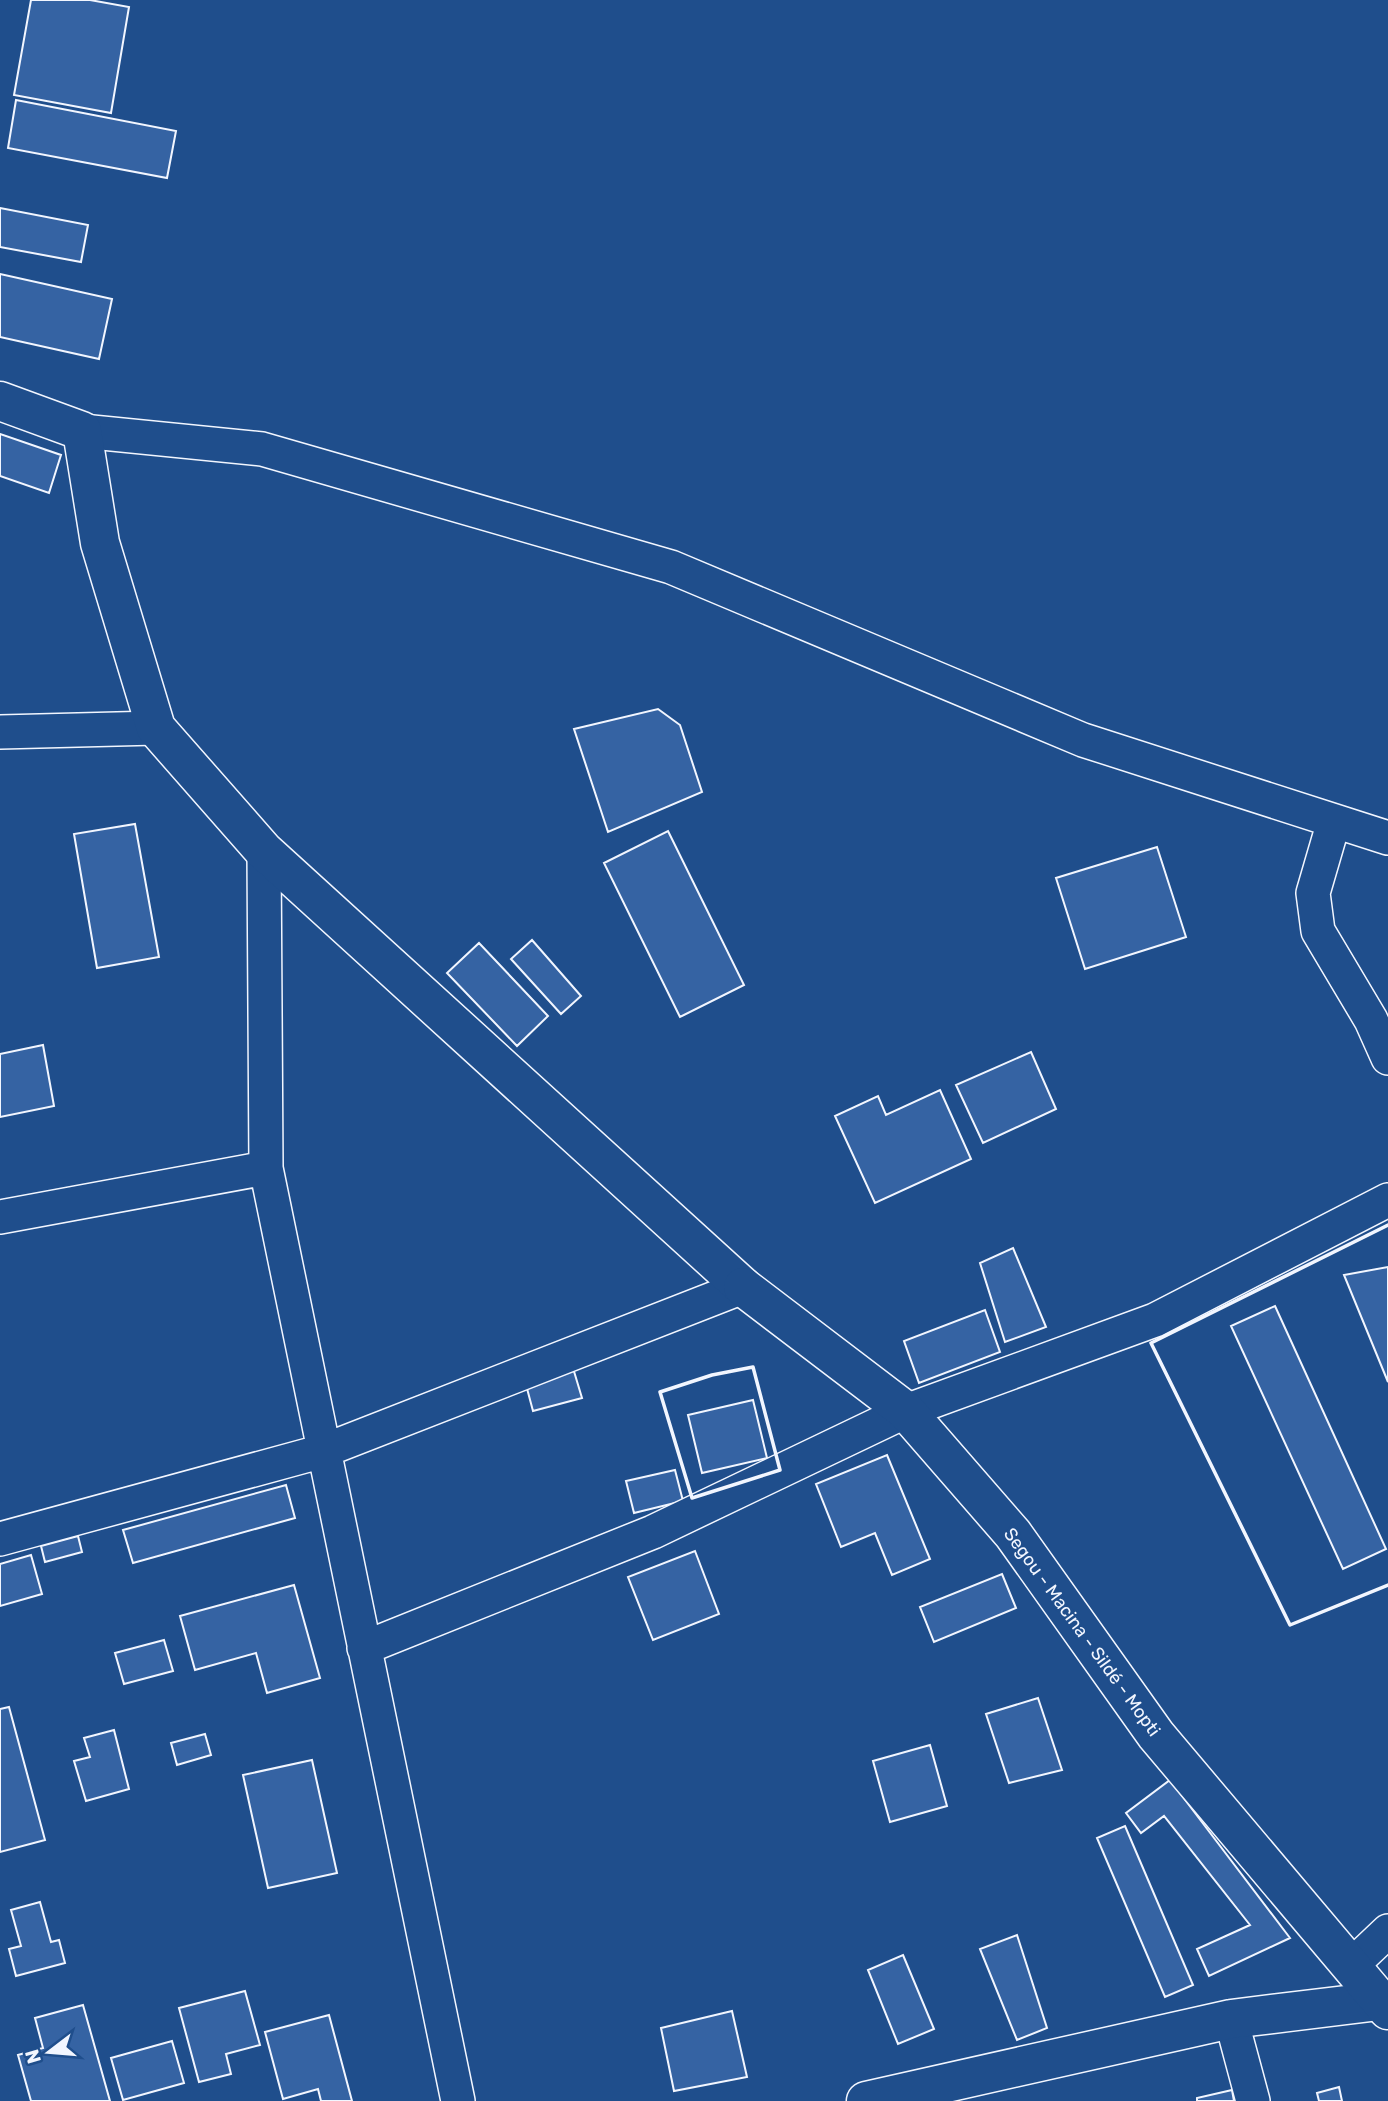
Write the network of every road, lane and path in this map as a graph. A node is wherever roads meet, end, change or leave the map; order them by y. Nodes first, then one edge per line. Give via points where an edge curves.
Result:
1 (0, 401) edge
2 (82, 431) junction
3 (156, 728) junction
4 (0, 732) edge
5 (1334, 821) junction
6 (1388, 838) edge
7 (264, 851) junction
8 (1388, 1058) edge
9 (266, 1168) junction
10 (1388, 1200) edge
11 (0, 1217) edge
12 (743, 1287) junction
13 (906, 1411) junction
14 (323, 1451) junction
15 (0, 1539) edge
16 (363, 1648) junction
17 (1388, 1931) edge
18 (1351, 1966) junction
19 (1384, 2006) edge
20 (1231, 2019) junction
21 (458, 2101) edge
22 (869, 2101) edge
23 (1253, 2101) edge

1 - 2 main road
2 - 3 main road via 100,543
2 - 5 street via 262,449 671,567 1083,740
3 - 4 street
3 - 7 main road, Segou - Macina - Sildé - Mopti
5 - 6 street
5 - 8 street via 1313,893 1318,931
7 - 9 street
7 - 12 main road, Segou - Macina - Sildé - Mopti
9 - 11 street
9 - 14 street
10 - 13 street via 1156,1320
12 - 13 main road, Segou - Macina - Sildé - Mopti
12 - 14 street
13 - 16 street via 653,1532
13 - 18 main road, Segou - Macina - Sildé - Mopti via 1013,1534 1156,1735
14 - 15 street
14 - 16 street
16 - 21 street
17 - 18 street
18 - 19 main road, Segou - Macina - Sildé - Mopti
19 - 20 main road
20 - 22 main road
20 - 23 street

